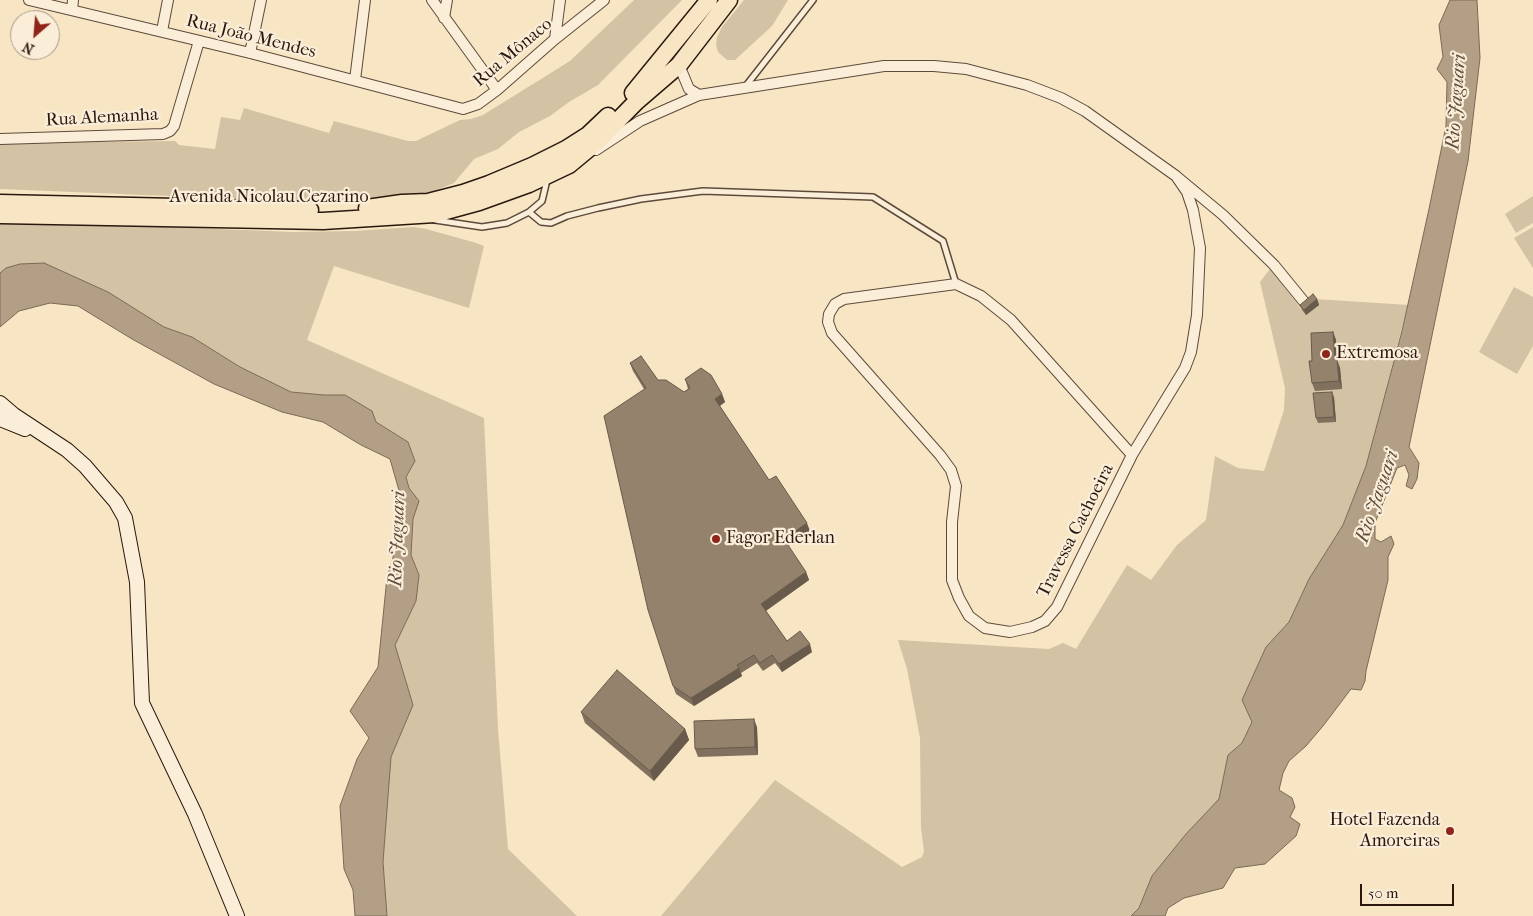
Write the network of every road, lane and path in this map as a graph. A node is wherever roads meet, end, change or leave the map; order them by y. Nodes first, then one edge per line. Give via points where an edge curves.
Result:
1 (30, 0) edge
2 (168, 0) edge
3 (261, 0) edge
4 (365, 0) edge
5 (432, 0) edge
6 (446, 0) edge
7 (560, 0) edge
8 (604, 0) edge
9 (709, 0) edge
10 (729, 0) edge
11 (813, 0) edge
12 (72, 5) edge
13 (444, 18) junction
14 (162, 31) junction
15 (555, 39) junction
16 (200, 41) junction
17 (250, 53) junction
18 (679, 65) junction
19 (355, 80) junction
20 (745, 88) junction
21 (497, 90) junction
22 (699, 95) junction
23 (463, 108) joint
24 (0, 138) edge
25 (569, 165) junction
26 (548, 175) junction
27 (1176, 176) junction
28 (0, 203) edge
29 (529, 212) junction
30 (0, 215) edge
31 (400, 215) junction
32 (956, 284) junction
33 (1305, 303) edge
34 (0, 403) edge
35 (0, 419) edge
36 (46, 437) junction
37 (1132, 455) junction
38 (237, 916) edge

1 - 12 street, Rua João Mendes
2 - 14 street
3 - 17 street
4 - 19 street
5 - 13 street
6 - 13 street
7 - 15 street
8 - 15 street, Rua Mônaco
9 - 28 main road, Avenida Nicolau Cezarino via 641,84 588,135 532,166 463,193 428,202 332,210
10 - 18 main road, Avenida Nicolau Cezarino
11 - 20 lane
12 - 14 street, Rua João Mendes
13 - 21 street
14 - 16 street, Rua João Mendes
15 - 21 street, Rua Mônaco
16 - 17 street, Rua João Mendes
16 - 24 street, Rua Alemanha via 170,131 163,134
17 - 19 street, Rua João Mendes
18 - 22 street via 689,89
18 - 25 main road, Avenida Nicolau Cezarino
19 - 23 street, Rua João Mendes
20 - 22 street
20 - 27 street via 884,66 966,69 1061,98 1085,111
21 - 23 street, Rua Mônaco via 478,104
22 - 25 street via 640,121
25 - 26 main road, Avenida Nicolau Cezarino
26 - 29 lane via 542,201
26 - 31 main road, Avenida Nicolau Cezarino via 462,207 435,214
27 - 33 street via 1223,214 1274,265
27 - 37 street, Travessa Cachoeira via 1194,210 1200,248 1195,334 1185,368
29 - 31 lane via 506,223 482,227
29 - 32 lane via 541,222 551,223 598,208 703,191 872,197 943,241
30 - 31 main road, Avenida Nicolau Cezarino via 294,221
32 - 37 street via 981,296 1011,320
32 - 37 street, Travessa Cachoeira via 844,299 828,314 828,322 832,333 951,470 956,486 952,580 969,616 985,628 1010,632 1032,628 1044,621 1057,607
34 - 36 main road
35 - 36 main road
36 - 38 main road via 85,466 116,502 125,518 137,582 142,703 195,814

